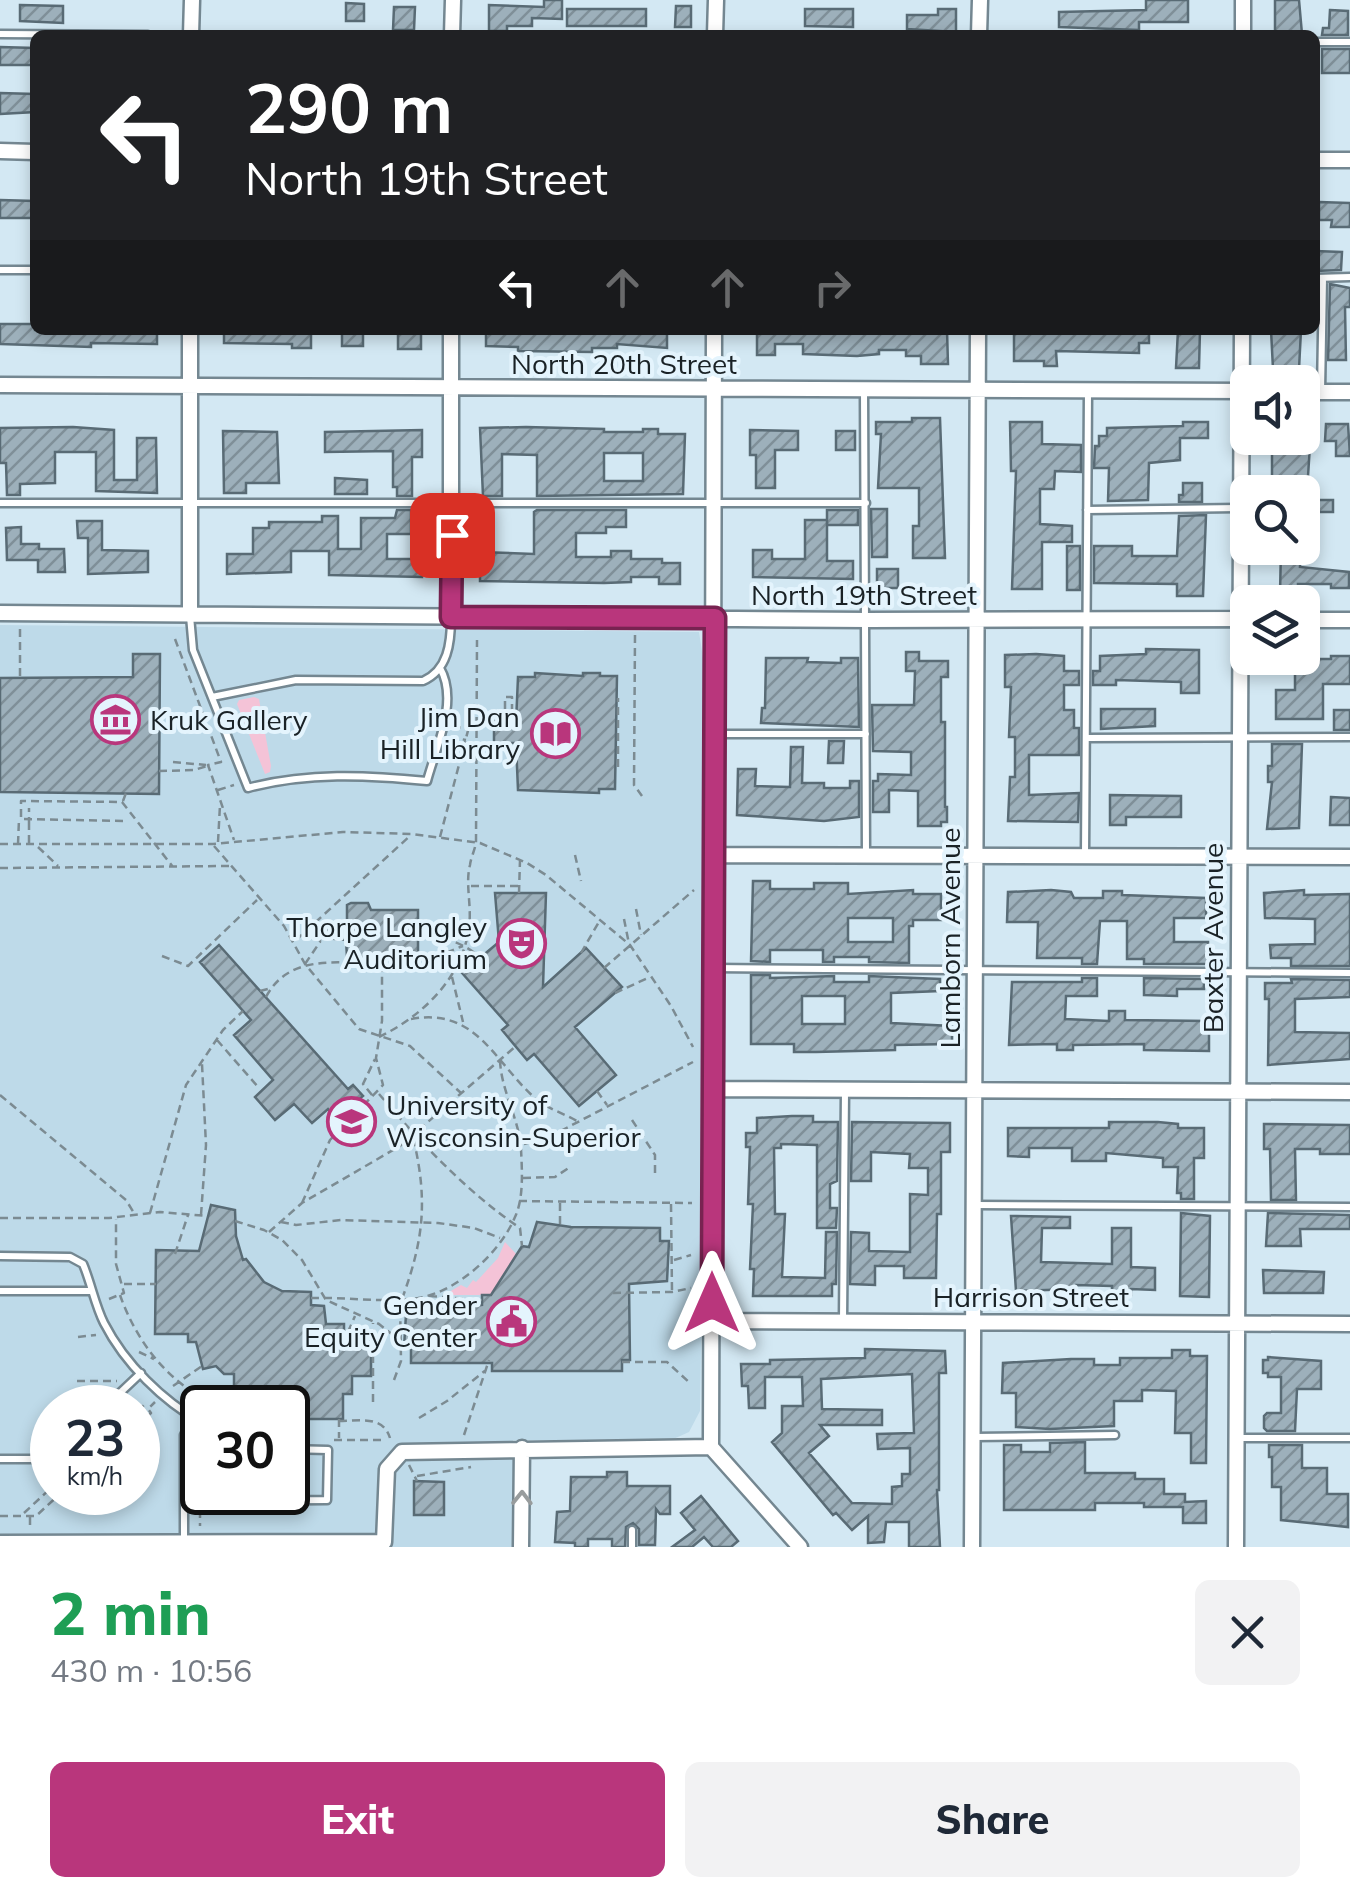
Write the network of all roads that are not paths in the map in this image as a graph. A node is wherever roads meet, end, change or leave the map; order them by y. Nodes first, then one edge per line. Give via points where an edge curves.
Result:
1 (192, 0) edge
2 (453, 0) edge
3 (716, 0) edge
4 (980, 0) edge
5 (1243, 0) edge
6 (191, 30) edge
7 (452, 30) edge
8 (716, 30) edge
9 (980, 30) edge
10 (1243, 30) edge
11 (0, 34) edge
12 (30, 34) edge
13 (1320, 42) edge
14 (1350, 42) edge
15 (0, 151) edge
16 (30, 152) edge
17 (1320, 160) edge
18 (1350, 160) edge
19 (0, 270) edge
20 (30, 270) edge
21 (1320, 278) edge
22 (1350, 278) edge
23 (190, 335) edge
24 (451, 335) edge
25 (714, 335) edge
26 (978, 335) edge
27 (1242, 335) edge
28 (1320, 335) edge
29 (1243, 365) edge
30 (0, 385) edge
31 (189, 385) junction
32 (450, 388) junction
33 (714, 389) junction
34 (864, 390) junction
35 (978, 391) junction
36 (1088, 391) junction
37 (1230, 391) edge
38 (1321, 392) joint
39 (1350, 392) edge
40 (0, 503) edge
41 (866, 503) junction
42 (190, 504) junction
43 (452, 504) junction
44 (714, 504) junction
45 (1230, 508) edge
46 (1088, 510) junction
47 (0, 613) edge
48 (190, 615) junction
49 (451, 617) junction
50 (715, 618) junction
51 (1087, 618) junction
52 (867, 620) junction
53 (978, 620) junction
54 (1230, 620) edge
55 (1320, 620) edge
56 (1350, 620) edge
57 (440, 668) junction
58 (1241, 675) edge
59 (212, 697) junction
60 (713, 734) junction
61 (866, 734) junction
62 (1239, 737) junction
63 (1086, 738) junction
64 (1350, 738) edge
65 (713, 855) junction
66 (866, 855) junction
67 (976, 856) junction
68 (1085, 856) junction
69 (1238, 856) junction
70 (1350, 857) edge
71 (712, 968) junction
72 (975, 968) junction
73 (1238, 972) junction
74 (1350, 973) edge
75 (712, 1088) junction
76 (846, 1089) junction
77 (974, 1090) junction
78 (1238, 1091) junction
79 (1350, 1092) edge
80 (974, 1205) junction
81 (1238, 1207) junction
82 (1350, 1207) edge
83 (0, 1256) edge
84 (0, 1291) edge
85 (92, 1291) junction
86 (711, 1321) junction
87 (842, 1321) junction
88 (973, 1322) junction
89 (1238, 1324) junction
90 (1350, 1324) edge
91 (141, 1373) junction
92 (128, 1385) edge
93 (180, 1407) edge
94 (1115, 1435) dead end
95 (972, 1436) junction
96 (1237, 1438) junction
97 (1350, 1438) edge
98 (711, 1447) junction
99 (522, 1448) junction
100 (310, 1449) edge
101 (0, 1458) edge
102 (30, 1458) edge
103 (310, 1500) edge
104 (184, 1515) edge
105 (632, 1530) dead end
106 (0, 1543) edge
107 (184, 1544) edge
108 (384, 1544) edge
109 (521, 1547) edge
110 (632, 1547) edge
111 (800, 1547) edge
112 (972, 1547) edge
113 (1236, 1547) edge

1 - 6 street
2 - 7 street
3 - 8 street
4 - 9 street
5 - 10 street
11 - 12 lane
13 - 14 lane
15 - 16 street
17 - 18 street
19 - 20 lane
21 - 22 lane
23 - 31 street
24 - 32 street
25 - 33 street
26 - 35 street, Lamborn Avenue
27 - 29 street, Baxter Avenue
28 - 38 lane
30 - 31 street, North 20th Street
31 - 32 street, North 20th Street
31 - 42 street
32 - 33 street, North 20th Street
32 - 43 street
33 - 34 street, North 20th Street
33 - 44 street
34 - 35 street, North 20th Street
34 - 41 lane
35 - 36 street, North 20th Street
35 - 53 street, Lamborn Avenue
36 - 37 street, North 20th Street
36 - 46 lane
38 - 39 street
40 - 42 lane
41 - 44 lane
41 - 52 lane
42 - 43 lane
42 - 48 street
43 - 44 lane
43 - 49 street
44 - 50 street
45 - 46 lane
46 - 51 lane
47 - 48 street, North 19th Street
48 - 49 street, North 19th Street
48 - 59 lane via 193,650
49 - 50 street, North 19th Street
49 - 57 lane
50 - 52 street, North 19th Street
50 - 60 street
51 - 53 street, North 19th Street
51 - 54 street, North 19th Street
51 - 63 lane
52 - 53 street, North 19th Street
52 - 61 lane
53 - 67 street, Lamborn Avenue
55 - 56 street
57 - 59 lane via 414,683 296,680
57 - 59 lane via 448,703 426,781 320,777 248,788
58 - 62 street, Baxter Avenue
60 - 61 lane
60 - 65 street
61 - 66 lane
62 - 63 lane
62 - 64 lane
62 - 69 street, Baxter Avenue
63 - 68 lane
65 - 66 street
65 - 71 street
66 - 67 street
67 - 68 street
67 - 72 street, Lamborn Avenue
68 - 69 street
69 - 70 street
69 - 73 street, Baxter Avenue
71 - 72 lane
71 - 75 street
72 - 73 lane
72 - 77 street, Lamborn Avenue
73 - 74 lane
73 - 78 street, Baxter Avenue
75 - 76 street
75 - 86 street
76 - 77 street
76 - 87 lane
77 - 78 street
77 - 80 street, Lamborn Avenue
78 - 79 street
78 - 81 street, Baxter Avenue
80 - 81 lane
80 - 88 street, Lamborn Avenue
81 - 82 lane
81 - 89 street, Baxter Avenue
83 - 85 lane via 70,1257 83,1264
84 - 85 lane
85 - 91 lane via 105,1326
86 - 87 street, Harrison Street
86 - 98 street
87 - 88 street, Harrison Street
88 - 89 street, Harrison Street
88 - 95 street, Lamborn Avenue
89 - 90 street, Harrison Street
89 - 96 street, Baxter Avenue
91 - 92 lane
91 - 93 lane
94 - 95 lane
95 - 112 street, Lamborn Avenue
96 - 97 lane
96 - 113 street, Baxter Avenue
98 - 99 street
98 - 111 street
99 - 108 street via 396,1456 387,1469
109 -> 99 street
100 - 103 lane via 328,1450 327,1500
101 - 102 lane
104 - 107 lane
105 - 110 lane
106 - 107 street
107 - 108 street

